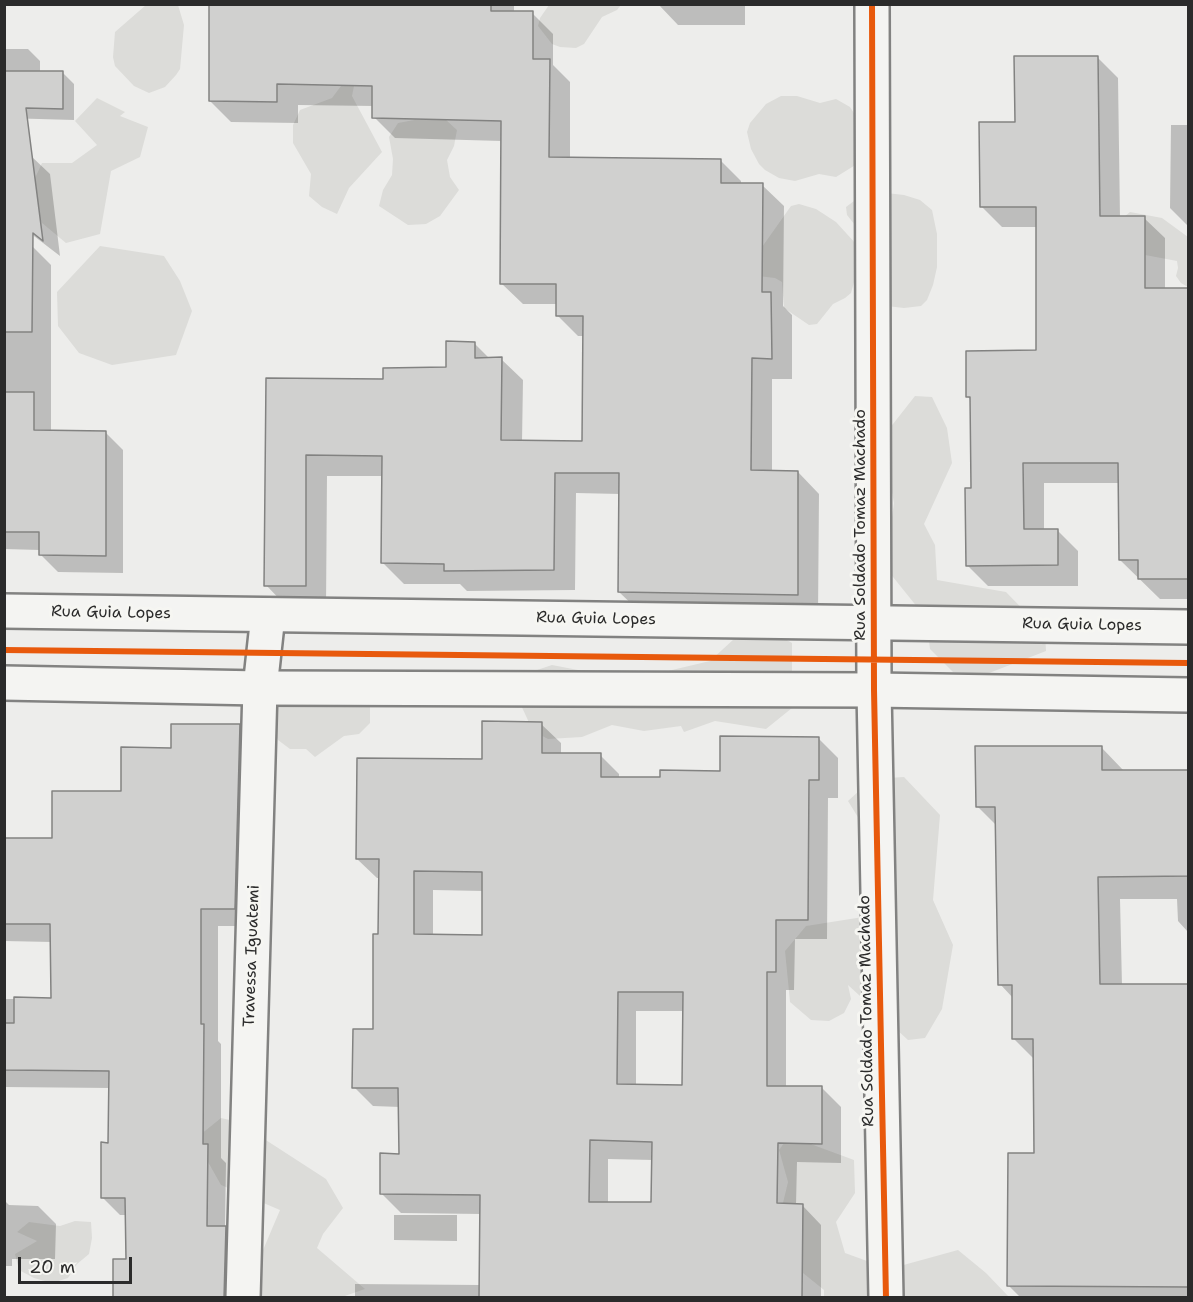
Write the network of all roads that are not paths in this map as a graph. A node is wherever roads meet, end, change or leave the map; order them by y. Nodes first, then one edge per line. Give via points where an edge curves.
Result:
1 (872, 4) edge
2 (4, 611) edge
3 (268, 615) junction
4 (875, 623) junction
5 (1188, 627) edge
6 (4, 683) edge
7 (260, 688) junction
8 (874, 690) junction
9 (1188, 695) edge
10 (243, 1298) edge
11 (886, 1298) edge

1 - 4 main road, Rua Soldado Tomaz Machado
2 - 3 main road, Rua Guia Lopes
3 - 4 main road, Rua Guia Lopes
3 - 7 main road, Travessa Iguatemi
4 - 5 main road, Rua Guia Lopes
4 - 8 main road, Rua Soldado Tomaz Machado
6 - 7 main road
7 - 8 main road
7 - 10 main road, Travessa Iguatemi
8 - 9 main road
8 - 11 main road, Rua Soldado Tomaz Machado

